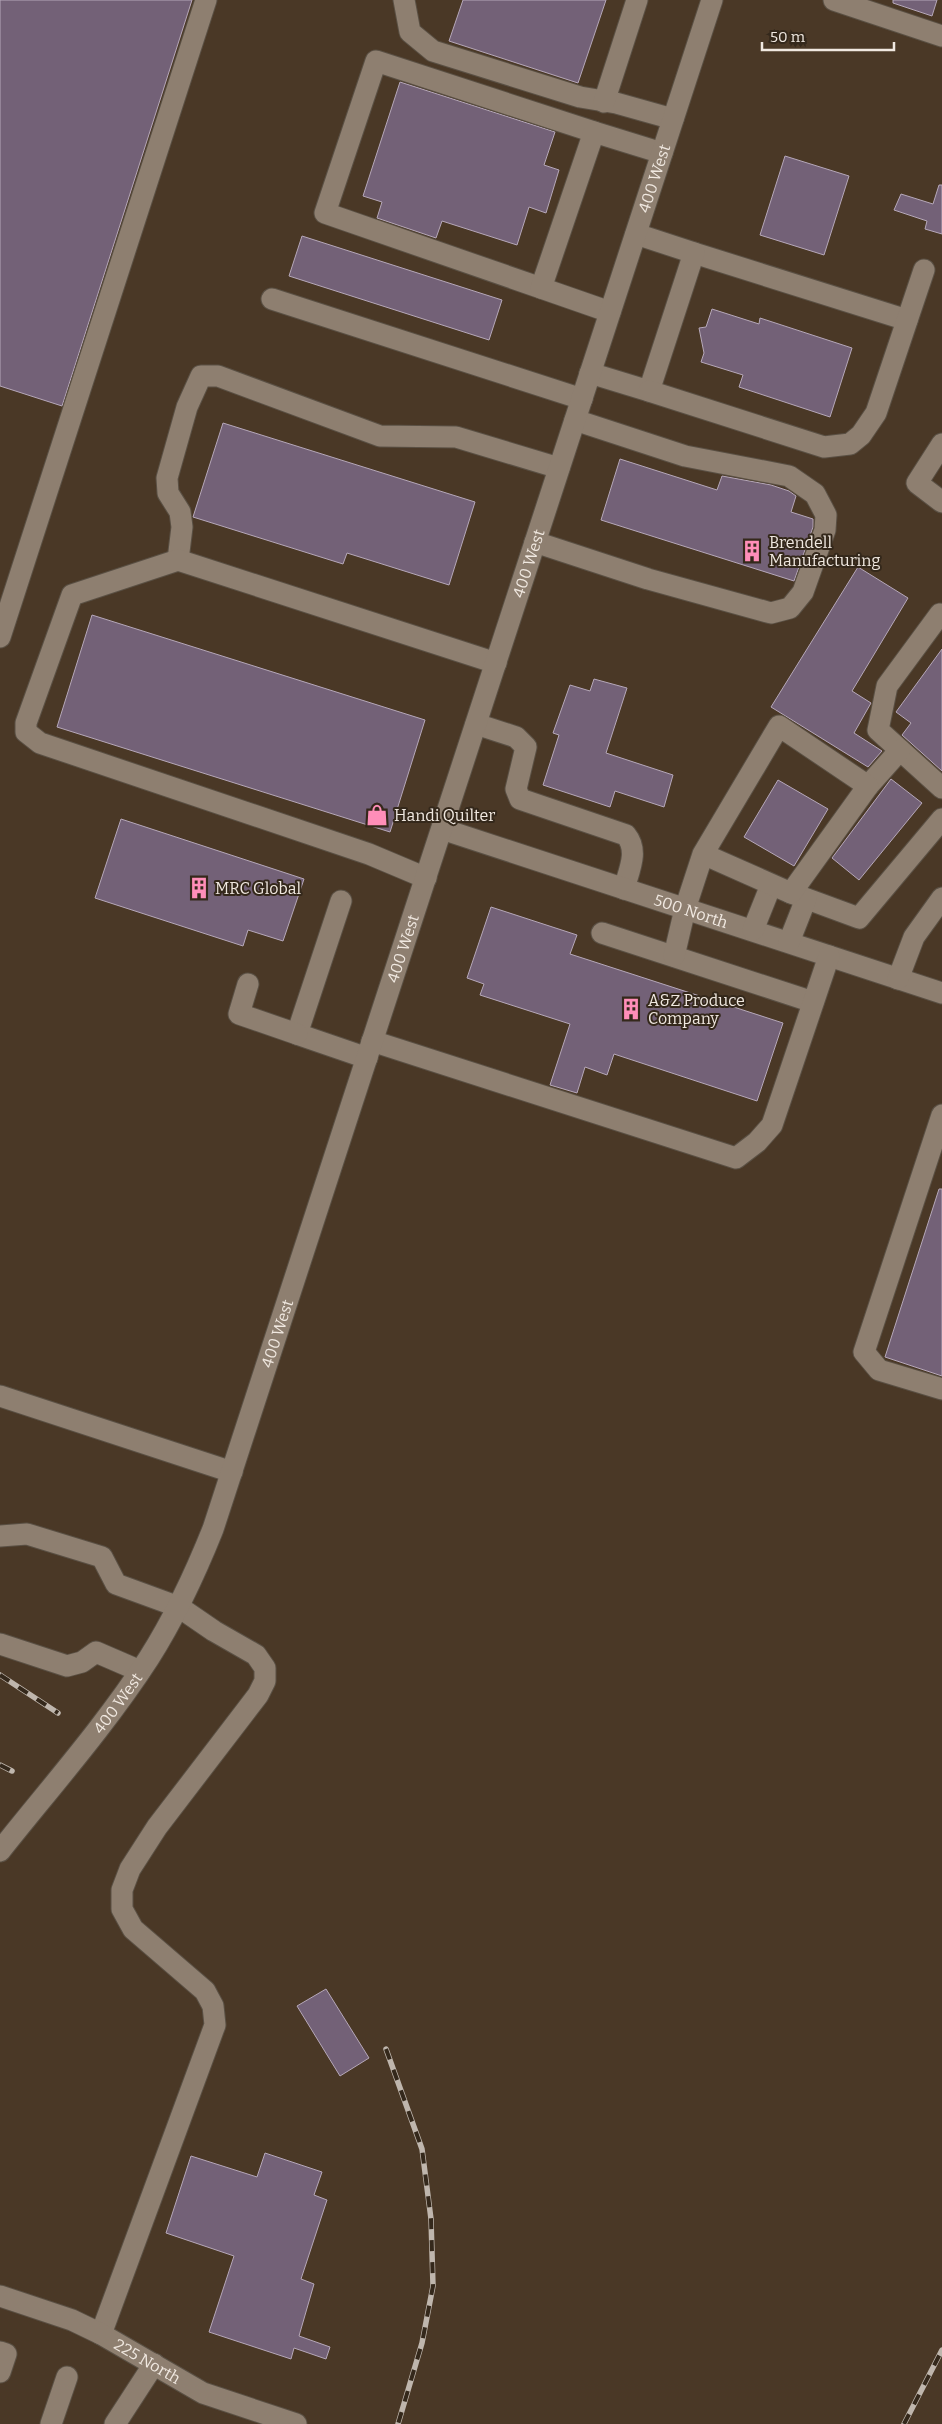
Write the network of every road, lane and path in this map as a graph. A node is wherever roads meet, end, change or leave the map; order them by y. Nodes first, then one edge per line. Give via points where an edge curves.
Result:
1 (206, 0) edge
2 (404, 0) edge
3 (637, 0) edge
4 (712, 0) edge
5 (834, 0) edge
6 (942, 36) edge
7 (604, 102) junction
8 (673, 119) junction
9 (594, 132) junction
10 (662, 153) junction
11 (636, 234) junction
12 (694, 253) junction
13 (924, 270) dead end
14 (541, 288) junction
15 (272, 299) dead end
16 (610, 312) junction
17 (908, 320) junction
18 (590, 373) junction
19 (649, 391) junction
20 (582, 400) junction
21 (575, 420) junction
22 (942, 444) edge
23 (560, 468) junction
24 (942, 502) edge
25 (535, 542) junction
26 (178, 560) junction
27 (940, 614) dead end
28 (0, 637) edge
29 (496, 663) junction
30 (476, 724) junction
31 (900, 750) junction
32 (868, 786) junction
33 (942, 788) edge
34 (942, 819) edge
35 (442, 829) junction
36 (703, 854) junction
37 (426, 878) junction
38 (771, 885) junction
39 (624, 889) junction
40 (799, 896) junction
41 (942, 898) edge
42 (341, 901) dead end
43 (685, 909) junction
44 (753, 930) junction
45 (602, 933) dead end
46 (789, 942) junction
47 (674, 956) junction
48 (829, 956) junction
49 (898, 978) junction
50 (248, 984) dead end
51 (942, 993) edge
52 (813, 1002) junction
53 (296, 1034) junction
54 (370, 1049) junction
55 (942, 1115) edge
56 (942, 1389) edge
57 (0, 1396) edge
58 (232, 1472) junction
59 (0, 1536) edge
60 (179, 1607) junction
61 (0, 1644) edge
62 (140, 1671) junction
63 (0, 1851) edge
64 (0, 2296) edge
65 (101, 2334) junction
66 (0, 2352) edge
67 (154, 2364) junction
68 (0, 2372) edge
69 (67, 2377) dead end
70 (51, 2424) edge
71 (115, 2424) edge
72 (296, 2424) edge

1 - 28 street
2 - 7 street via 410,32 433,51
3 - 7 street
4 - 8 street, 400 West
5 - 6 street
7 - 8 street via 616,102
8 - 10 street, 400 West
9 - 10 street
9 - 14 street
9 - 14 street via 376,61 325,213
10 - 11 street, 400 West
11 - 12 street
11 - 16 street, 400 West
12 - 17 street
12 - 19 street
13 - 17 street
14 - 16 street
15 - 20 street
16 - 18 street, 400 West
17 - 19 street via 876,413 861,435 850,444 824,447
18 - 19 street
18 - 20 street, 400 West
20 - 21 street, 400 West
21 - 23 street, 400 West
21 - 25 street via 685,456 789,476 815,494 826,515 825,530 803,592 790,608 771,614
22 - 24 street via 918,483
23 - 25 street, 400 West
23 - 26 street via 456,437 380,436 218,376 201,376 187,407 167,478 168,493 180,512 182,527
25 - 29 street, 400 West
26 - 29 street
26 - 37 street via 72,595 26,723 26,732 40,743 369,854
27 - 31 street via 887,686 878,730
29 - 30 street, 400 West
30 - 35 street, 400 West
30 - 39 street via 516,737 526,747 516,789 520,799 626,835 634,854
31 - 32 street
31 - 33 street
32 - 36 street via 779,726
32 - 40 street
34 - 40 street via 859,918
35 - 37 street, 400 West
35 - 39 street, 500 North
36 - 38 street
36 - 43 street
37 - 54 street, 400 West
38 - 40 street
38 - 44 street
39 - 43 street, 500 North
40 - 46 street
41 - 49 street via 914,937
42 - 53 street
43 - 44 street, 500 North
43 - 47 street
44 - 46 street, 500 North
45 - 47 street
46 - 48 street, 500 North
47 - 52 street
48 - 49 street, 500 North
48 - 52 street
49 - 51 street, 500 North
50 - 53 street via 239,1014
52 - 54 street via 772,1125 736,1158
53 - 54 street
54 - 58 street, 400 West
55 - 56 street via 864,1352 879,1370
57 - 58 street
58 - 60 street, 400 West via 203,1555
59 - 60 street via 27,1534 102,1557 116,1584
60 - 62 street, 400 West
60 - 65 street via 256,1655 265,1668 265,1681 258,1695 157,1827 130,1869 122,1890 122,1909 133,1929 205,1991 213,2006 214,2025
61 - 62 street via 66,1666 82,1662 96,1652
62 - 63 street, 400 West
64 - 65 street, 225 North via 72,2320
65 - 67 street, 225 North
66 - 68 street via 6,2354
67 - 71 street
67 - 72 street, 225 North via 204,2393
69 - 70 street

